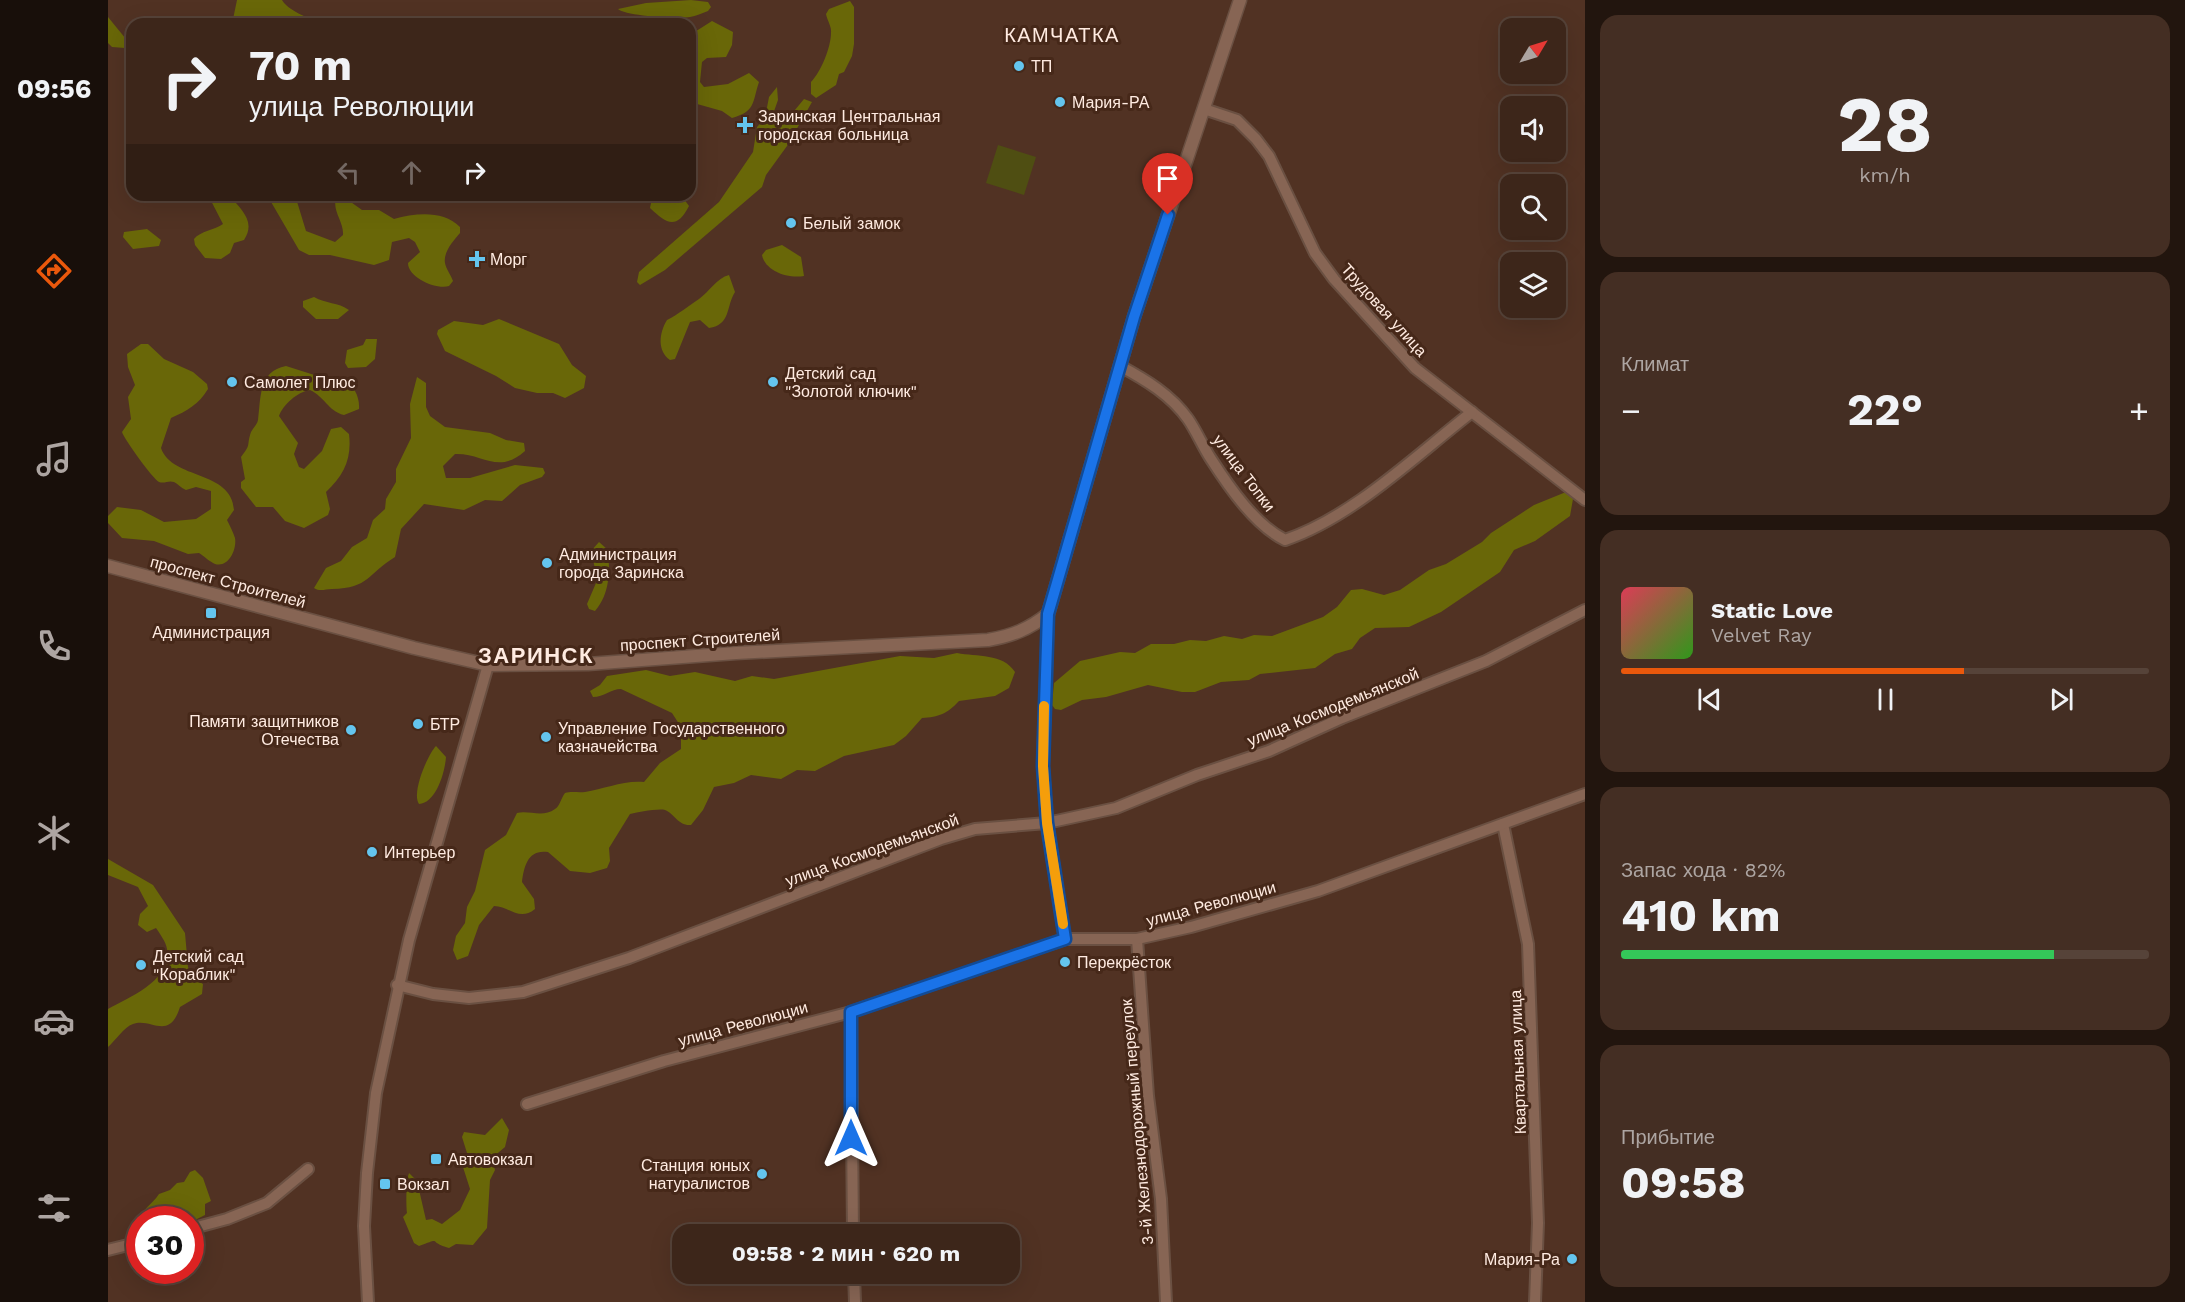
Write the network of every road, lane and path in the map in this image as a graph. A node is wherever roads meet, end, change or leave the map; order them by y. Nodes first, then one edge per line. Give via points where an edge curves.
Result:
1 (1240, 0) edge
2 (1204, 109) junction
3 (1120, 366) junction
4 (1472, 412) junction
5 (1585, 500) edge
6 (108, 566) edge
7 (1585, 610) edge
8 (1048, 614) junction
9 (488, 665) junction
10 (1585, 794) edge
11 (1047, 823) junction
12 (1503, 824) junction
13 (1065, 939) junction
14 (1137, 939) junction
15 (397, 985) junction
16 (851, 1012) junction
17 (527, 1104) dead end
18 (308, 1168) dead end
19 (853, 1224) edge
20 (204, 1225) edge
21 (126, 1246) edge
22 (108, 1250) edge
23 (854, 1284) edge
24 (368, 1302) edge
25 (855, 1302) edge
26 (1167, 1302) edge
27 (1535, 1302) edge

1 - 2 street
2 - 3 street
2 - 4 street, Трудовая улица via 1237,120 1252,134 1269,156 1315,253 1334,279 1415,368
3 - 4 street, улица Топки via 1150,382 1170,399 1188,419 1211,459 1244,503 1272,534 1285,540 1336,518
3 - 8 street
4 - 5 street, Трудовая улица
6 - 9 street, проспект Строителей
7 - 11 street, улица Космодемьянской via 1486,661 1342,718 1269,752 1197,775 1116,808
8 - 9 street, проспект Строителей via 1012,636 988,640 588,664
8 - 11 street via 1043,766
9 - 15 street
10 - 12 street, улица Революции
11 - 13 street
11 - 15 street, улица Космодемьянской via 975,829 941,839 629,958 523,992 469,998
12 - 14 street, улица Революции via 1318,891
12 - 27 street, Квартальная улица via 1528,944 1538,1223
13 - 14 street, улица Революции
13 - 16 street, улица Революции
14 - 26 street, 3-й Железнодорожный переулок
15 - 24 street via 376,1093 367,1173 364,1226
16 - 17 street, улица Революции via 664,1061
16 - 19 street
18 - 20 street via 267,1203
21 - 22 street
23 - 25 street

